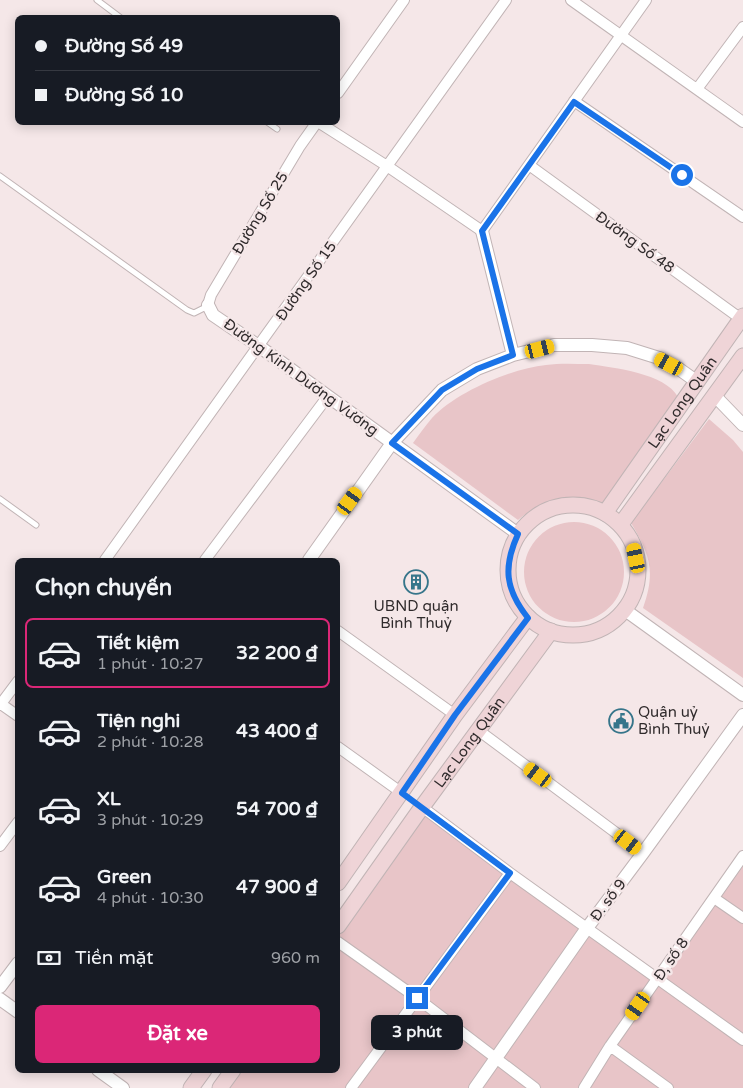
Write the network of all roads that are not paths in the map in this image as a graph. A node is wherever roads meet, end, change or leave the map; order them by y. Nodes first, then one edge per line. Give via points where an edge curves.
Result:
1 (97, 0) edge
2 (404, 0) edge
3 (506, 0) edge
4 (571, 0) edge
5 (646, 0) edge
6 (117, 15) edge
7 (743, 28) edge
8 (621, 36) junction
9 (697, 89) junction
10 (340, 90) edge
11 (574, 102) junction
12 (743, 122) edge
13 (272, 125) edge
14 (316, 125) edge
15 (323, 125) edge
16 (277, 129) dead end
17 (529, 165) junction
18 (387, 166) junction
19 (0, 176) edge
20 (743, 217) edge
21 (482, 231) junction
22 (208, 305) junction
23 (742, 317) edge
24 (260, 347) junction
25 (513, 355) junction
26 (743, 356) edge
27 (696, 381) junction
28 (328, 396) junction
29 (715, 396) junction
30 (743, 425) edge
31 (392, 443) junction
32 (0, 499) edge
33 (605, 513) junction
34 (621, 524) junction
35 (36, 525) dead end
36 (518, 534) junction
37 (106, 558) edge
38 (206, 558) edge
39 (310, 558) edge
40 (625, 610) junction
41 (528, 618) junction
42 (340, 632) edge
43 (551, 632) junction
44 (15, 685) edge
45 (743, 695) edge
46 (0, 704) edge
47 (15, 714) edge
48 (455, 715) junction
49 (743, 715) edge
50 (478, 730) junction
51 (340, 748) edge
52 (402, 793) junction
53 (422, 806) junction
54 (15, 826) edge
55 (0, 846) edge
56 (644, 853) junction
57 (743, 856) edge
58 (510, 873) junction
59 (340, 880) edge
60 (714, 898) junction
61 (743, 918) edge
62 (340, 923) edge
63 (587, 928) junction
64 (340, 943) edge
65 (15, 967) edge
66 (657, 978) junction
67 (0, 988) edge
68 (417, 998) junction
69 (0, 999) edge
70 (15, 1010) edge
71 (743, 1040) edge
72 (610, 1046) junction
73 (496, 1058) junction
74 (102, 1073) edge
75 (202, 1073) edge
76 (231, 1073) edge
77 (124, 1088) edge
78 (191, 1088) edge
79 (220, 1088) edge
80 (351, 1088) edge
81 (475, 1088) edge
82 (535, 1088) edge
83 (584, 1088) edge
84 (668, 1088) edge

1 - 6 lane
2 - 10 street
3 - 18 street, Đường Số 15
4 - 8 street
5 - 8 street
7 - 9 street
8 - 9 street
8 - 11 street
9 - 12 street
11 - 17 street
11 - 20 street
13 - 16 lane
14 - 22 street, Đường Số 25 via 300,146
15 - 18 street
17 - 21 street
17 - 23 street, Đường Số 48
18 - 21 street
18 - 24 street, Đường Số 15
19 - 22 lane via 184,308 194,312
21 - 25 street
22 - 24 street, Đường Kinh Dương Vương via 213,315
23 - 27 main road, Lạc Long Quân
24 - 28 street, Đường Kinh Dương Vương
24 - 37 street, Đường Số 15
25 - 27 street via 554,345 592,344 628,348 659,358
25 - 31 street via 477,369 442,390
26 - 29 main road, Lạc Long Quân
27 - 29 main road
27 - 33 main road, Lạc Long Quân
28 - 31 street, Đường Kinh Dương Vương
28 - 38 street
29 - 30 street
29 - 34 main road, Lạc Long Quân
31 - 36 street, Đường Kinh Dương Vương
31 - 39 street
32 - 35 lane
33 - 34 main road
33 - 36 main road via 586,506 567,505 548,510 531,520
34 - 40 main road via 630,536 638,568 635,590
36 - 41 main road via 510,551 508,578 516,603
40 - 43 main road via 610,624 591,633
40 - 45 street
41 - 43 main road
41 - 48 main road, Lạc Long Quân
42 - 48 street
43 - 50 main road, Lạc Long Quân
44 - 46 street
46 - 47 street
48 - 50 main road
48 - 52 main road, Lạc Long Quân
49 - 56 street, Đ. số 9
50 - 53 main road, Lạc Long Quân
50 - 56 street
51 - 52 street
52 - 53 main road
52 - 59 main road, Lạc Long Quân
53 - 58 street
53 - 62 main road, Lạc Long Quân
54 - 55 street
56 - 63 street, Đ. số 9
57 - 60 street, Đ, số 8
58 - 63 street
58 - 68 street
60 - 61 street
60 - 66 street, Đ, số 8
63 - 66 street
63 - 73 street, Đ. số 9
64 - 68 street
65 - 67 street
66 - 71 street
66 - 72 street, Đ, số 8
68 - 73 street
68 - 80 street
69 - 70 street
72 - 83 street, Đ, số 8
72 - 84 street
73 - 81 street, Đ. số 9
73 - 82 street
74 - 77 street
75 - 78 main road
76 - 79 main road

